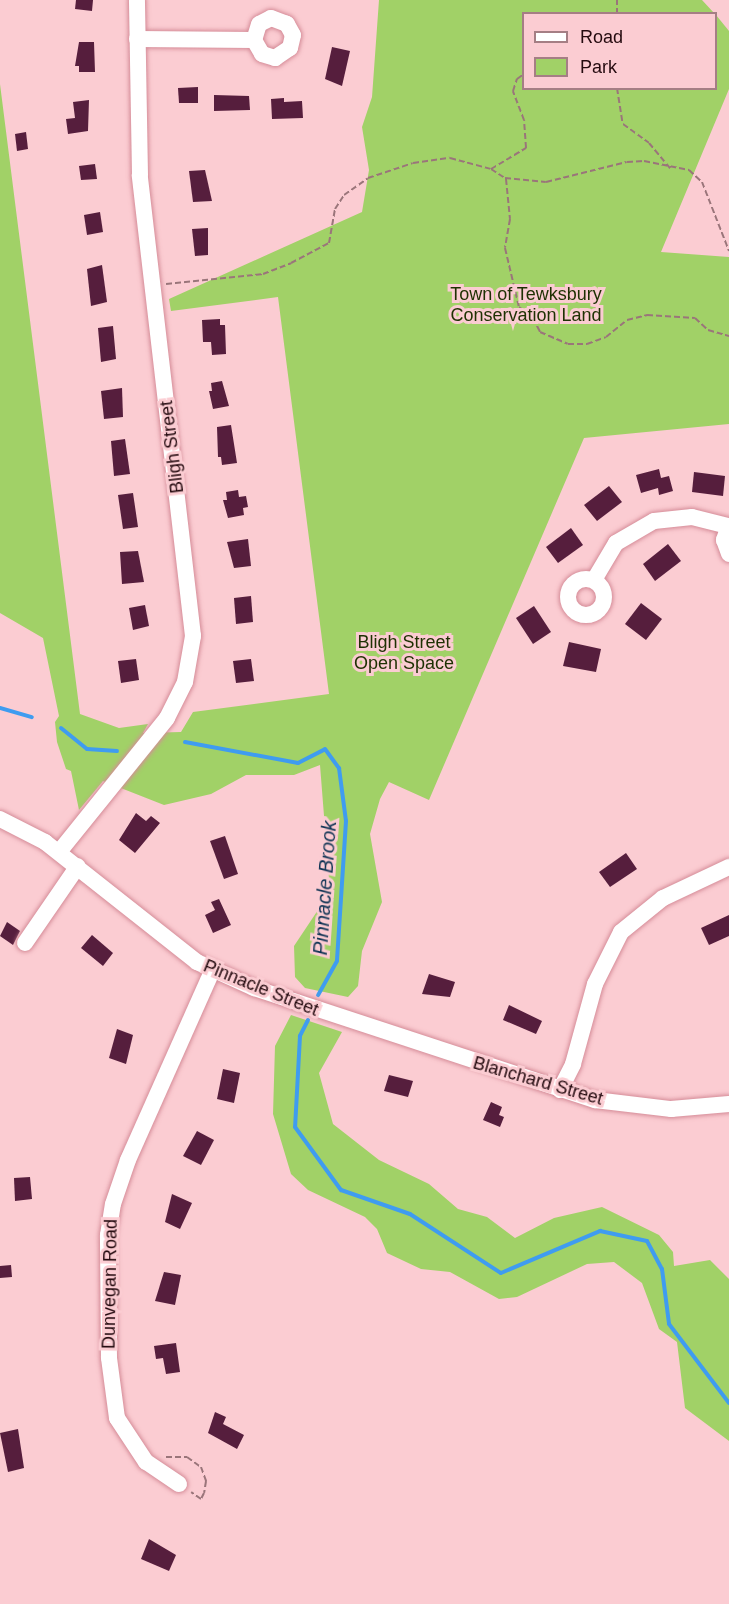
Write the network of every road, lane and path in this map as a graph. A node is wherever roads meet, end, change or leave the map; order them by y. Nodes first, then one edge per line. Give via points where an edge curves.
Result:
1 (137, 0) edge
2 (138, 39) junction
3 (254, 40) dead end
4 (522, 75) edge
5 (617, 90) edge
6 (670, 168) junction
7 (491, 169) junction
8 (506, 178) junction
9 (729, 251) edge
10 (166, 284) dead end
11 (729, 336) edge
12 (729, 526) edge
13 (729, 554) edge
14 (594, 580) dead end
15 (0, 819) edge
16 (59, 852) junction
17 (78, 866) junction
18 (729, 867) edge
19 (25, 944) dead end
20 (213, 969) junction
21 (456, 1056) joint
22 (560, 1090) junction
23 (729, 1104) edge
24 (156, 1456) dead end
25 (179, 1484) joint

1 - 2 street, Bligh Street
2 - 3 street
2 - 16 street, Bligh Street via 140,175 193,614 192,648 185,682 167,718
4 - 7 path via 513,92 524,120 526,148
5 - 6 path via 623,124 649,143
6 - 8 path via 644,161 627,162 546,182
6 - 9 path via 689,170 702,182
7 - 8 path
7 - 10 path via 450,158 413,163 368,178 344,195 335,209 334,233 329,243 320,248 263,274
8 - 11 path via 510,219 505,248 519,307 540,332 568,344 587,344 606,338 627,320 647,315 695,318 708,330
12 - 13 street via 724,540
12 - 14 street via 692,518 654,521 616,543
15 - 16 street, Pinnacle Street
16 - 17 street, Pinnacle Street
17 - 19 street
17 - 20 street, Pinnacle Street via 162,936
18 - 22 street via 663,898 621,932 595,984 573,1064
20 - 21 street, Pinnacle Street via 340,1019
20 - 25 street, Dunvegan Road via 117,1189 108,1235 110,1358 117,1418 146,1462
21 - 22 street, Blanchard Street
22 - 23 street, Blanchard Street via 595,1100 671,1109
24 - 25 path via 187,1457 201,1467 206,1480 201,1499

